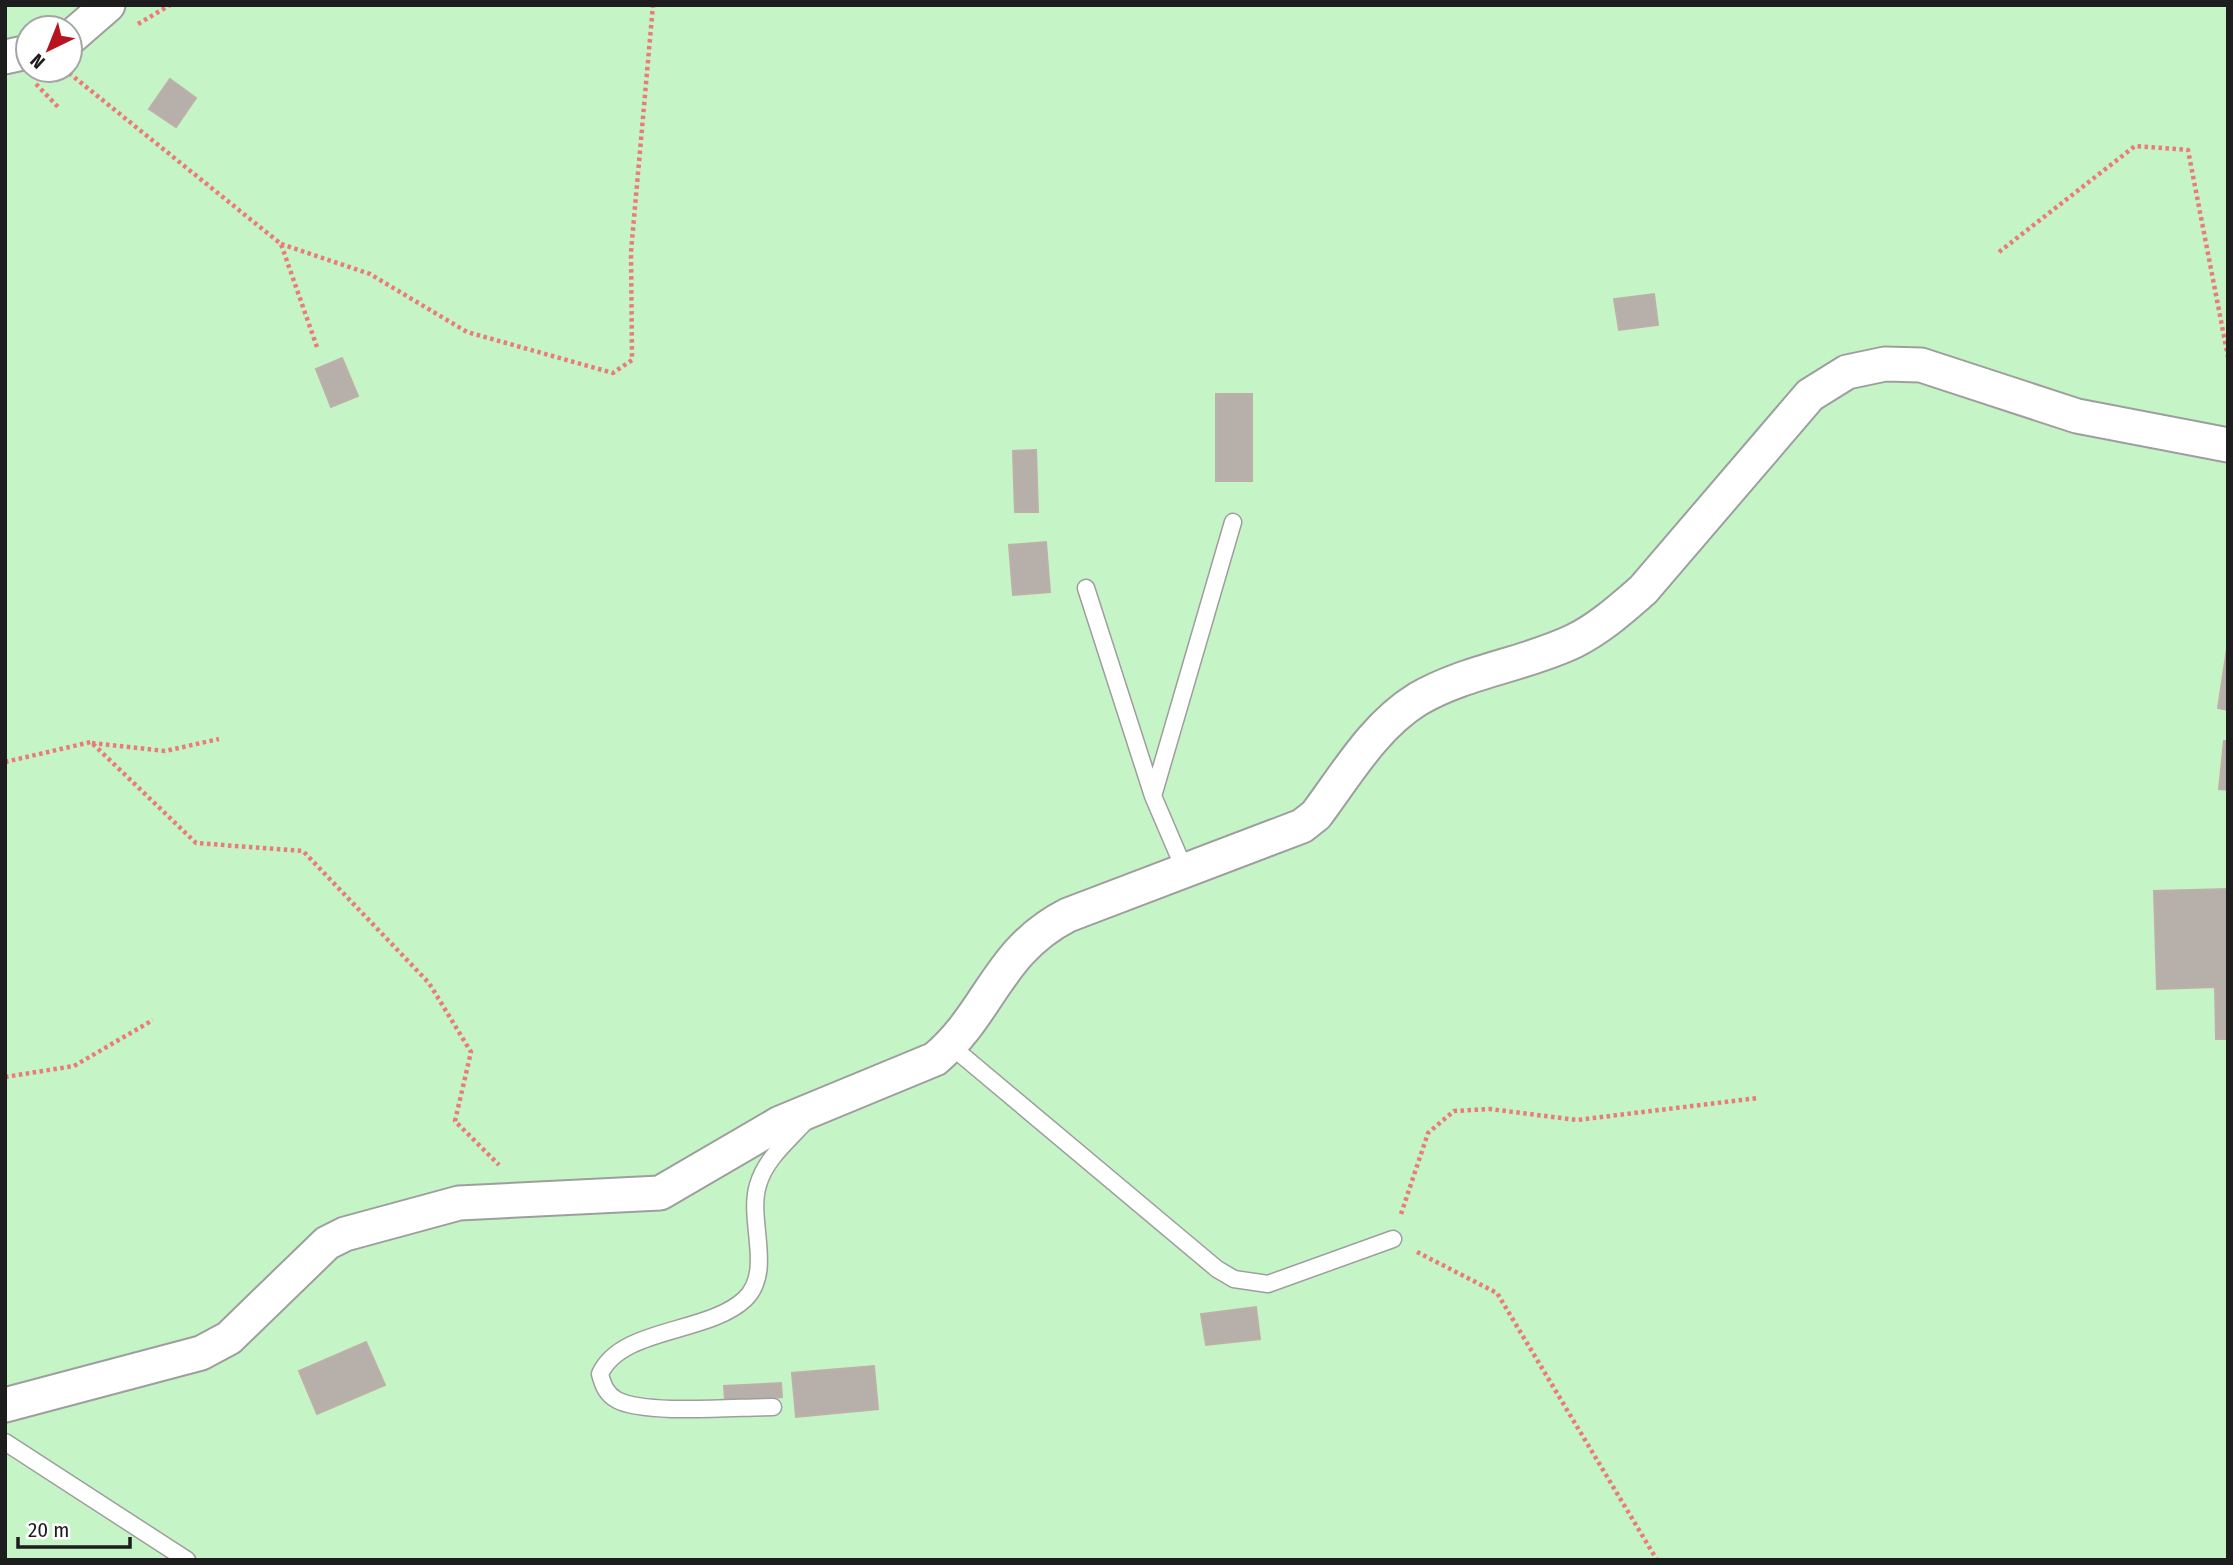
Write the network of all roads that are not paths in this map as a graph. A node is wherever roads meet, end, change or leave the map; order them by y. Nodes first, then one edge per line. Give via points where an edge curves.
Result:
1 (108, 5) edge
2 (84, 26) edge
3 (2228, 445) edge
4 (1233, 522) dead end
5 (1086, 588) dead end
6 (1153, 796) junction
7 (1186, 873) junction
8 (951, 1046) junction
9 (820, 1106) junction
10 (1392, 1239) road end
11 (5, 1405) edge
12 (773, 1408) dead end
13 (5, 1442) edge
14 (187, 1560) edge

1 - 2 street
3 - 7 street via 2077,416 1921,365 1885,364 1847,372 1810,395 1643,590 1612,617 1573,641 1418,699 1383,726 1316,815 1302,826
4 - 6 lane
5 - 6 lane
6 - 7 lane
7 - 8 street via 1043,928 1010,961
8 - 9 street via 908,1073
8 - 10 lane via 1234,1279 1268,1284
9 - 11 street via 780,1123 660,1193 459,1203 345,1234 327,1243 229,1338 201,1353
9 - 12 lane via 765,1167 758,1183 754,1200 759,1266 756,1283 745,1299 724,1312 613,1353 600,1374 603,1388 615,1400 637,1407
13 - 14 lane

